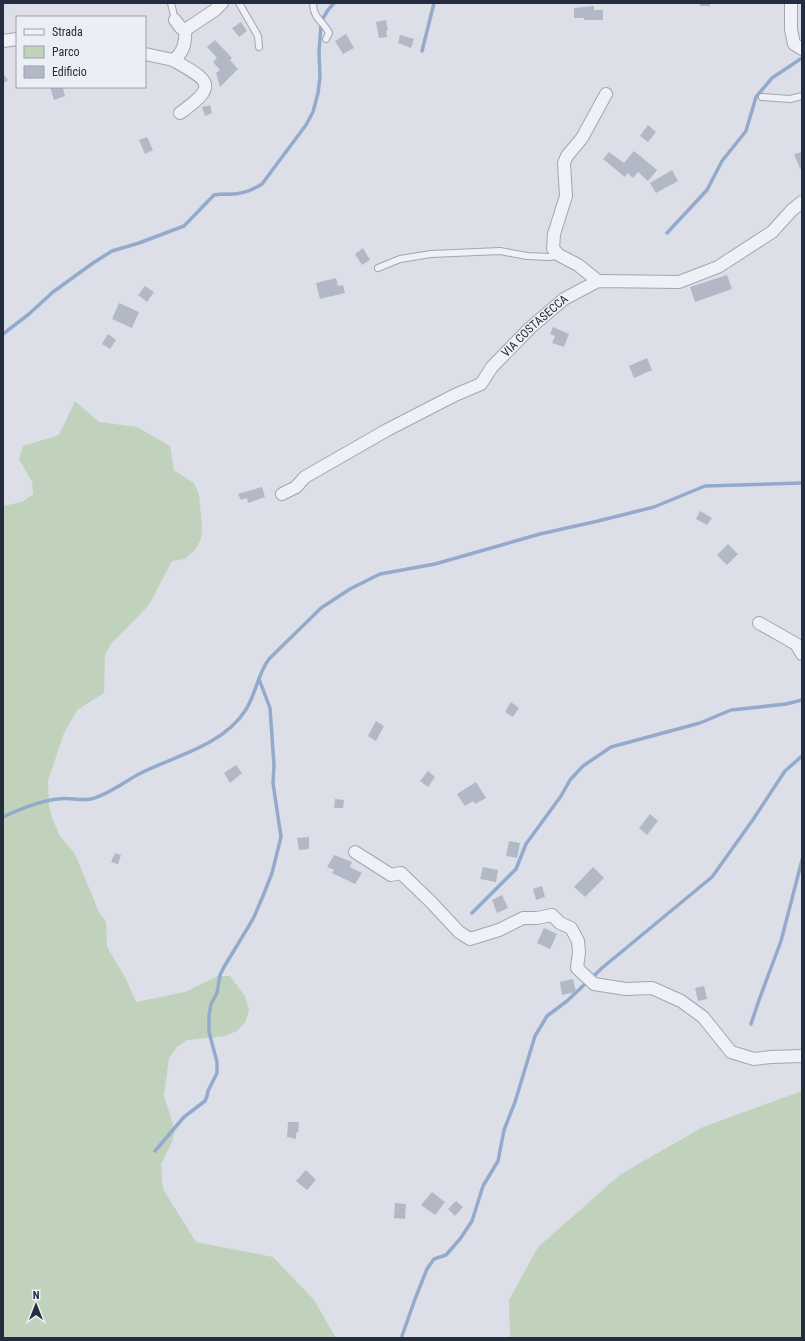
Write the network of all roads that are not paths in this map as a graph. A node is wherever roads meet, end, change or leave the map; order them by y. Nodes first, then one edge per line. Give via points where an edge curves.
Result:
1 (171, 3) edge
2 (222, 3) edge
3 (239, 3) edge
4 (313, 3) edge
5 (791, 3) edge
6 (175, 20) joint
7 (185, 30) junction
8 (16, 39) edge
9 (326, 39) dead end
10 (3, 42) edge
11 (259, 47) dead end
12 (802, 49) edge
13 (146, 54) edge
14 (173, 60) junction
15 (606, 94) dead end
16 (802, 96) edge
17 (762, 97) dead end
18 (180, 113) dead end
19 (802, 202) edge
20 (559, 255) junction
21 (378, 268) dead end
22 (598, 280) junction
23 (282, 494) dead end
24 (758, 622) dead end
25 (802, 654) edge
26 (355, 852) dead end
27 (802, 1056) edge

1 - 6 lane
2 - 7 street
3 - 11 lane via 258,36
4 - 9 lane via 315,16 329,33
5 - 12 street via 794,44
6 - 7 street
7 - 14 street via 186,40 182,51
8 - 10 street
13 - 14 street
14 - 18 street via 198,74 204,79 205,85 196,101
15 - 20 street via 582,138 564,163 566,196 552,241 553,249
16 - 17 lane via 790,99
19 - 22 street via 772,232 718,267 679,282
20 - 21 lane via 527,256 500,251 431,254 400,259
20 - 22 street
22 - 23 street, VIA COSTASECCA via 564,299 530,328 492,367 481,384 387,430 305,477 296,487
24 - 25 street via 796,644
26 - 27 street via 391,875 401,873 459,932 470,939 499,930 523,918 552,915 560,923 571,928 578,941 577,968 594,984 626,989 652,988 681,1001 703,1017 731,1052 754,1059

